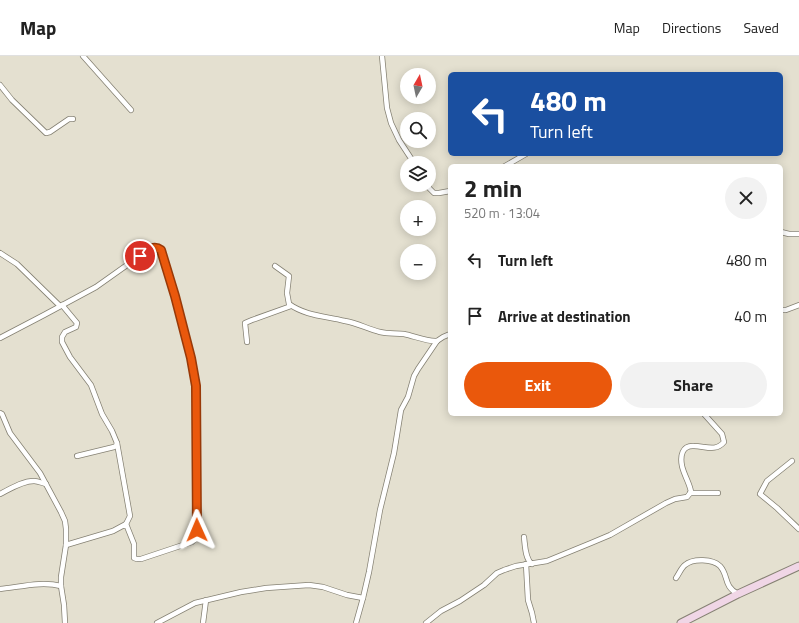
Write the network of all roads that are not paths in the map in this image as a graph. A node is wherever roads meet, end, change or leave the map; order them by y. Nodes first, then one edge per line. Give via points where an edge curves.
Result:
1 (83, 56) edge
2 (382, 56) edge
3 (0, 85) edge
4 (131, 110) dead end
5 (73, 119) dead end
6 (409, 156) edge
7 (522, 156) edge
8 (508, 164) edge
9 (448, 191) edge
10 (433, 192) edge
11 (783, 232) edge
12 (799, 234) edge
13 (0, 253) edge
14 (274, 266) dead end
15 (799, 305) edge
16 (61, 306) junction
17 (291, 306) junction
18 (783, 310) edge
19 (448, 335) edge
20 (0, 338) edge
21 (437, 341) junction
22 (247, 342) dead end
23 (0, 413) edge
24 (706, 416) edge
25 (117, 443) junction
26 (77, 456) dead end
27 (792, 461) dead end
28 (46, 484) junction
29 (690, 493) junction
30 (718, 493) dead end
31 (0, 494) edge
32 (126, 524) junction
33 (799, 529) edge
34 (524, 537) dead end
35 (66, 545) junction
36 (526, 564) junction
37 (532, 564) junction
38 (799, 566) edge
39 (676, 578) dead end
40 (61, 586) junction
41 (0, 589) edge
42 (738, 594) junction
43 (363, 598) junction
44 (206, 600) junction
45 (64, 623) edge
46 (157, 623) edge
47 (203, 623) edge
48 (356, 623) edge
49 (426, 623) edge
50 (534, 623) edge
51 (681, 623) edge

1 - 4 street
2 - 6 street via 391,123
3 - 5 street via 46,133
7 - 8 street
9 - 10 street
11 - 12 street
13 - 16 street via 17,264
14 - 17 street via 289,276 287,297
15 - 18 street
16 - 20 street
16 - 25 street via 77,323 76,327 65,332 62,342 91,385
16 - 32 street via 96,287 151,248 161,250 191,358 196,386 197,535 192,542 138,559 134,558 134,544
17 - 21 street via 307,314 347,321 379,332
17 - 22 street via 245,324
19 - 21 street
21 - 43 street via 414,376 400,414
23 - 28 street via 10,433
24 - 29 street via 722,434 724,442 714,448 694,446 684,449 681,458
25 - 26 street via 114,447
25 - 32 street via 130,516
27 - 33 street via 767,481 760,494
28 - 31 street via 29,481
28 - 35 street via 65,521
29 - 30 street
29 - 37 street via 687,497 666,503 610,536 547,562
32 - 35 street via 113,531
34 - 37 street via 529,562
35 - 40 street
36 - 37 street
36 - 49 street via 497,573
36 - 50 street via 528,600
38 - 42 main road
39 - 42 street via 688,562 701,560 714,563 719,565 732,591
40 - 41 street via 45,584
40 - 45 street
42 - 51 main road
43 - 44 street via 323,587 309,586 266,588
43 - 48 street
44 - 46 street
44 - 47 street

